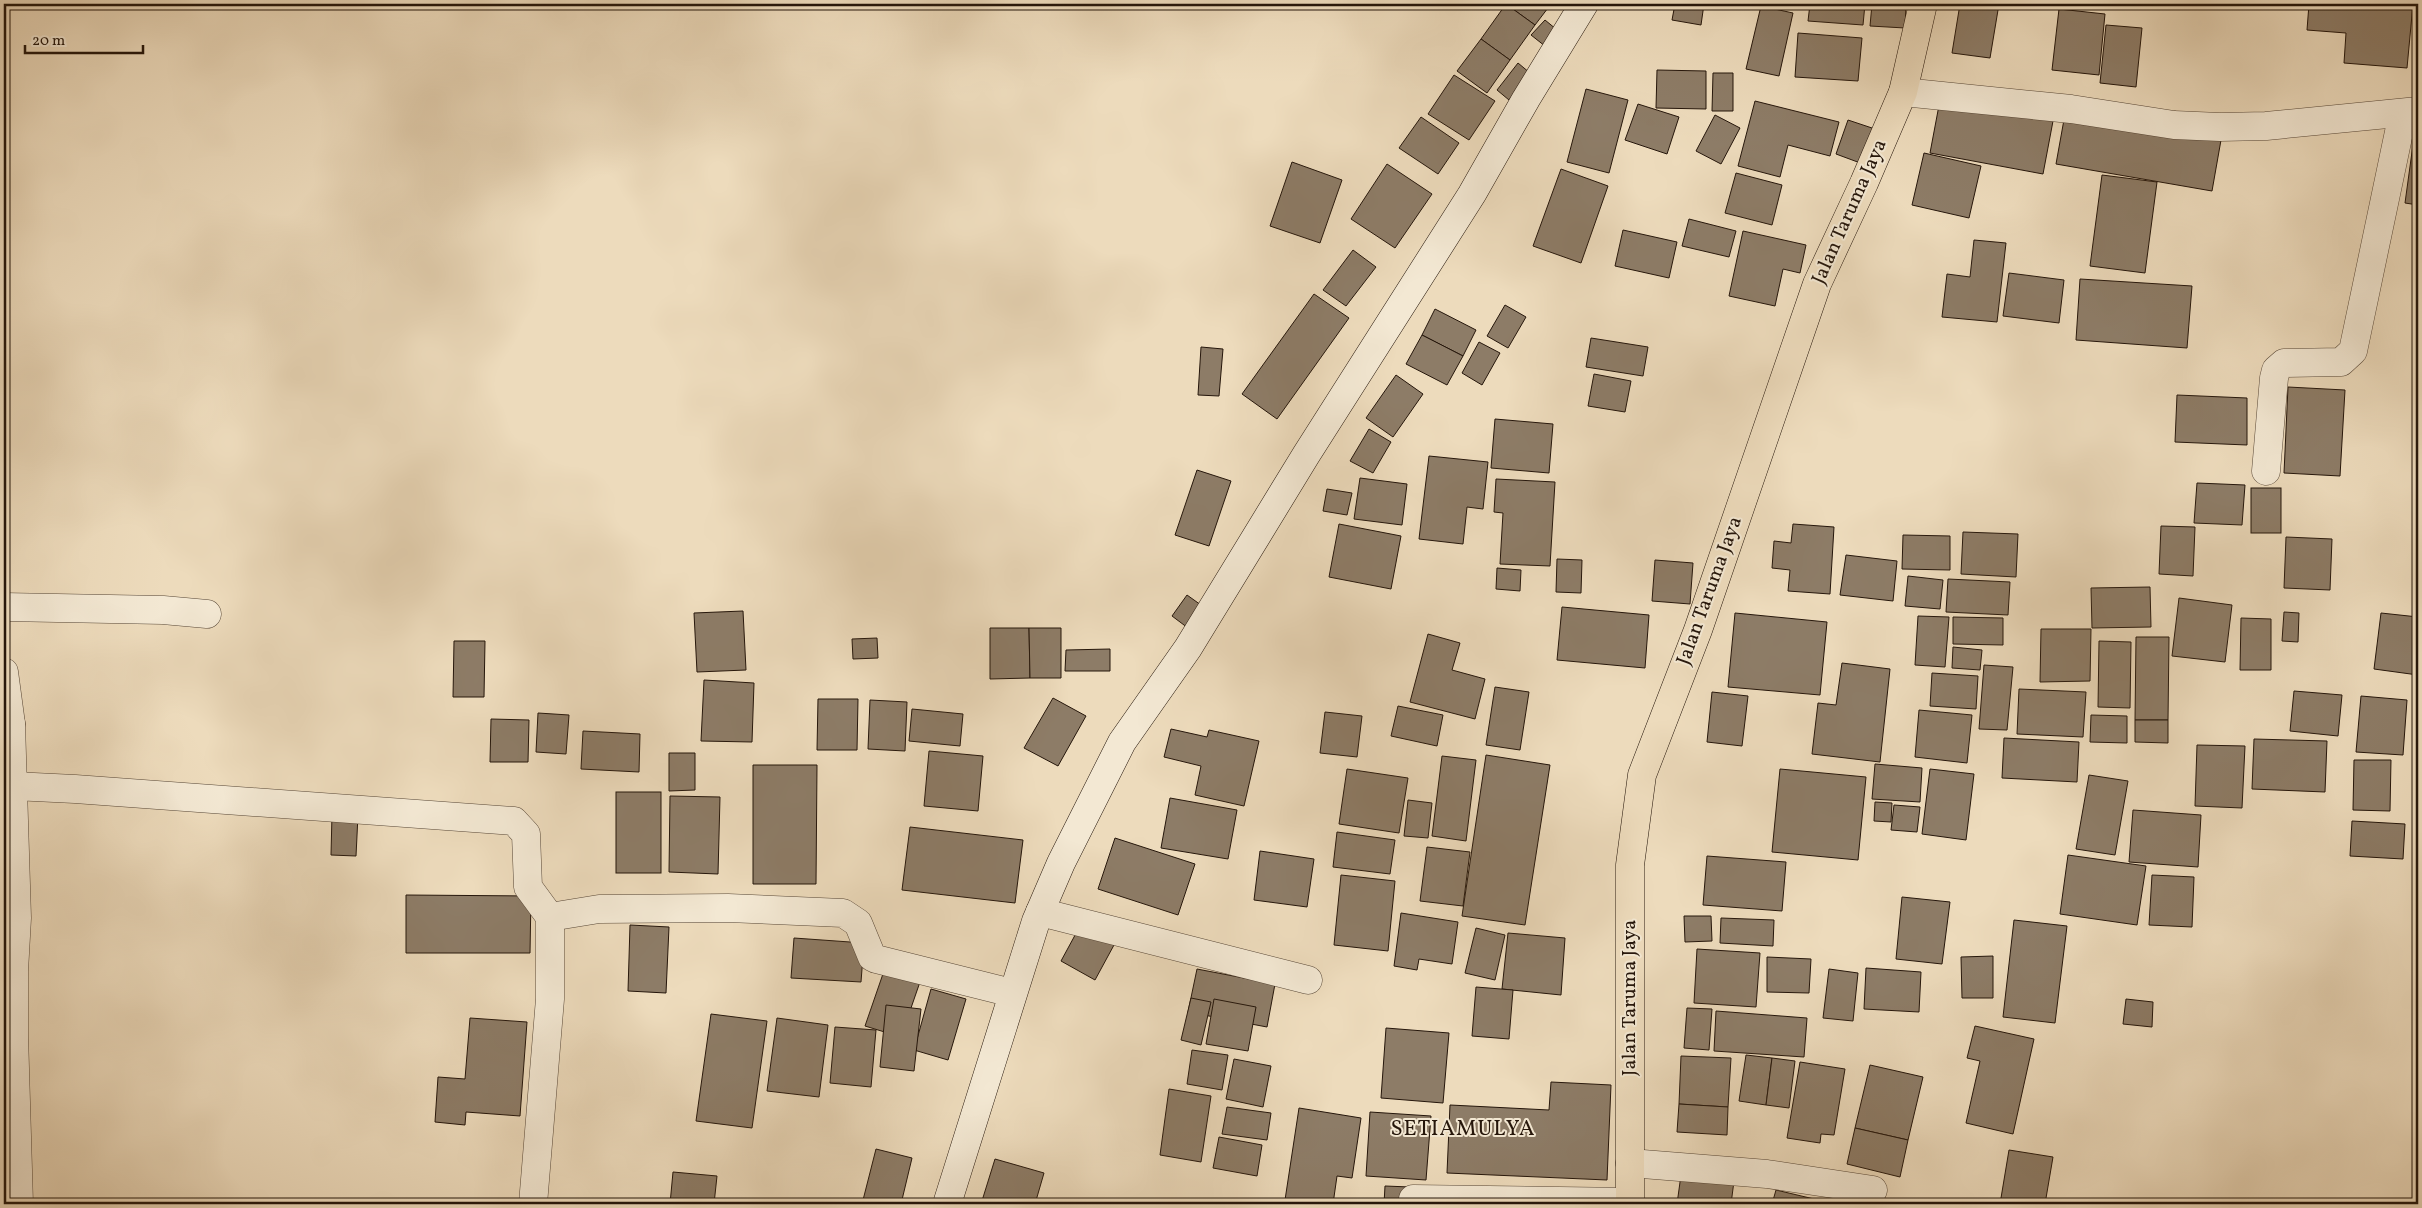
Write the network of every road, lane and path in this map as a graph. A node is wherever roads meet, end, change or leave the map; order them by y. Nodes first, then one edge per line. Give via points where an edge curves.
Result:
1 (1584, 4) edge
2 (1923, 4) edge
3 (1903, 92) junction
4 (2410, 112) edge
5 (2266, 472) dead end
6 (4, 607) edge
7 (207, 614) dead end
8 (4, 672) edge
9 (7, 724) edge
10 (13, 786) junction
11 (1040, 912) junction
12 (550, 917) junction
13 (1308, 980) dead end
14 (1012, 993) junction
15 (1630, 1163) junction
16 (1873, 1190) dead end
17 (1413, 1199) dead end
18 (1630, 1203) edge
19 (19, 1204) edge
20 (533, 1204) edge
21 (946, 1204) edge

1 - 11 street via 1472,194 1188,648 1122,742
2 - 3 main road, Jalan Taruma Jaya
3 - 4 street via 2071,109 2174,125 2266,126
3 - 15 main road, Jalan Taruma Jaya via 1817,284 1698,630 1642,775 1630,865
4 - 5 street via 2353,351 2341,362 2284,363 2276,370
6 - 7 street
8 - 9 street
9 - 10 street
10 - 12 street via 514,821 526,834 528,887
10 - 19 street via 17,918 14,1035
11 - 13 street
11 - 14 street
12 - 14 street via 598,909 728,908 843,913 858,923 872,957 876,959
12 - 20 street via 550,999
14 - 21 street
15 - 16 street via 1767,1174
15 - 18 main road, Jalan Taruma Jaya
17 - 18 street

